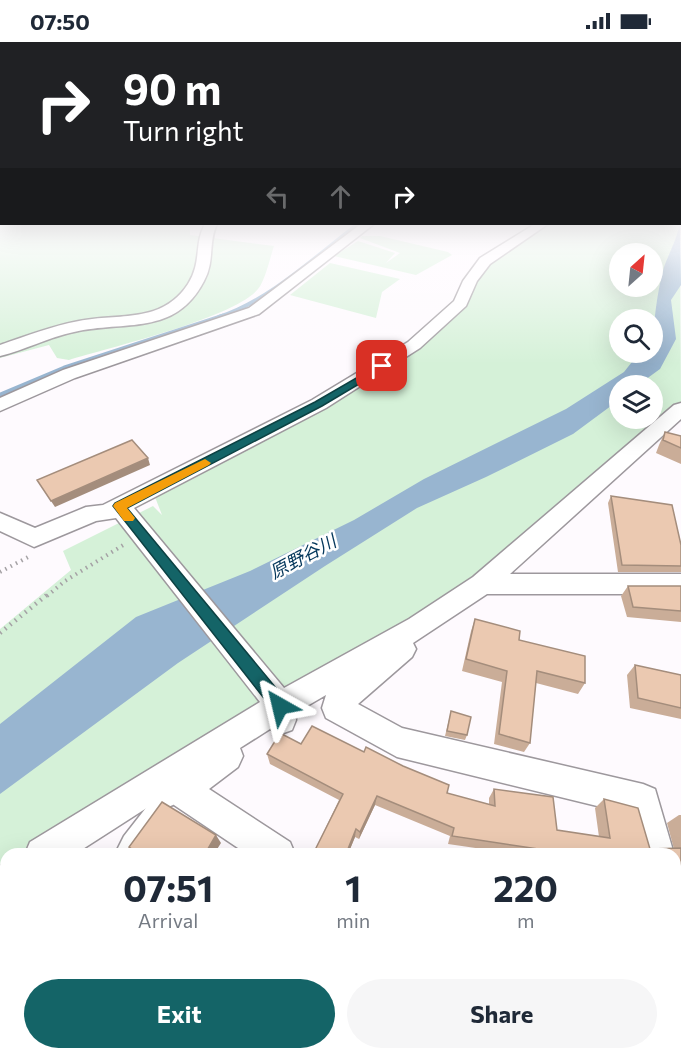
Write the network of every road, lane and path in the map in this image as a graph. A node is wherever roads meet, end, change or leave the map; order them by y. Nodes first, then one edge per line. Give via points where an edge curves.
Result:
1 (201, 269) edge
2 (308, 269) edge
3 (479, 269) edge
4 (0, 351) edge
5 (0, 405) edge
6 (681, 409) edge
7 (119, 506) junction
8 (0, 521) edge
9 (143, 537) junction
10 (482, 584) junction
11 (681, 584) edge
12 (418, 627) junction
13 (0, 633) edge
14 (273, 696) junction
15 (188, 790) junction
16 (51, 848) edge
17 (127, 848) edge
18 (269, 848) edge
19 (655, 848) edge

1 - 4 street via 196,283 164,314 41,335
2 - 5 street via 254,311 69,375
3 - 7 street via 461,303 414,345 319,404
6 - 10 street
7 - 8 street via 34,538
7 - 9 street
9 - 13 path via 65,581
9 - 14 street
10 - 11 street
10 - 12 street
12 - 14 street
12 - 19 street via 417,637 337,703 337,708 397,742 643,801
14 - 15 street via 282,719 196,778
14 - 16 street
15 - 17 lane via 162,801
15 - 18 street via 186,793

